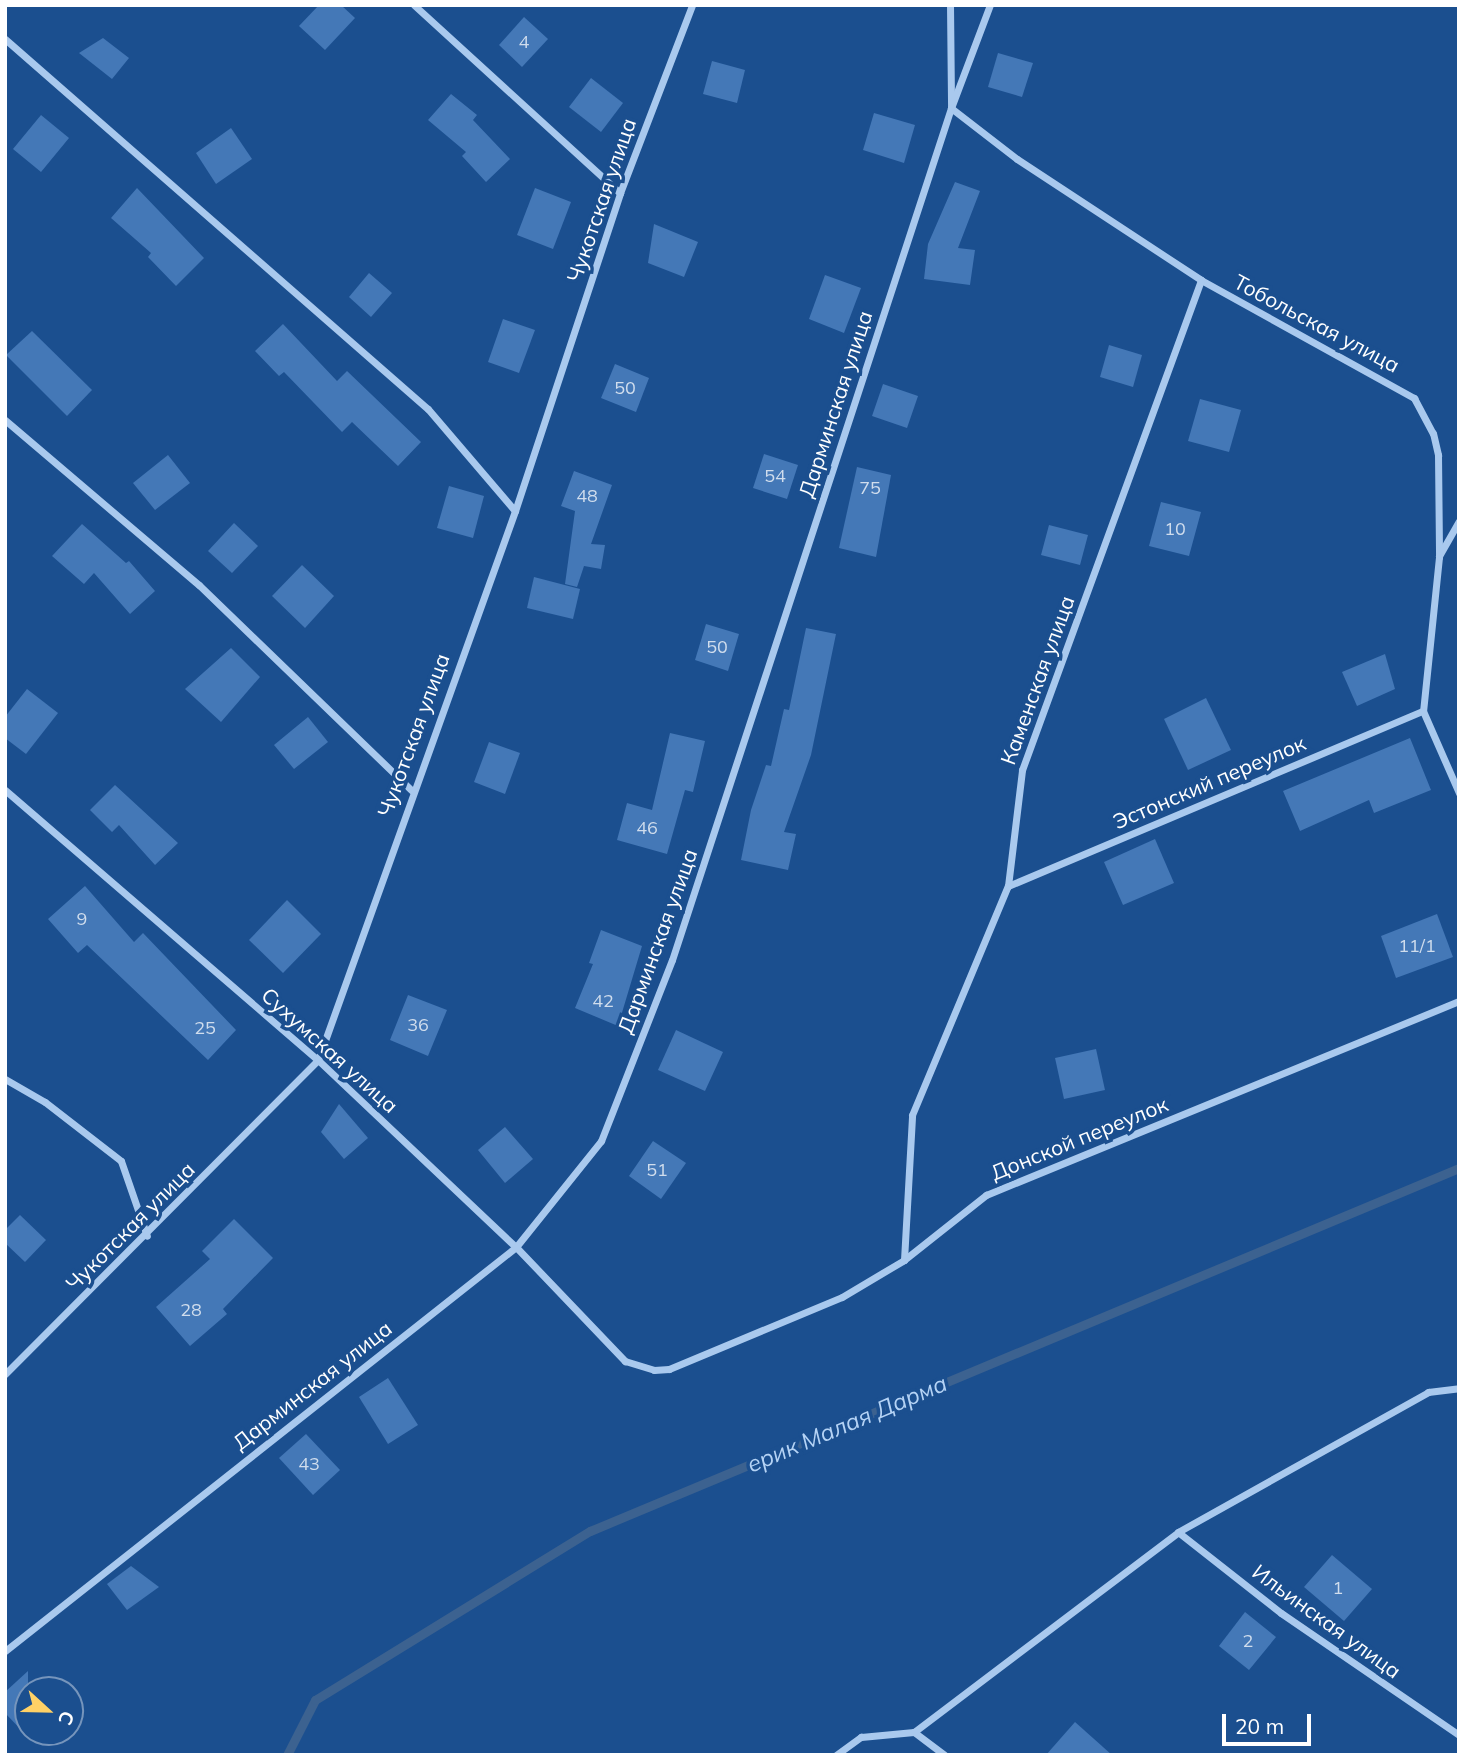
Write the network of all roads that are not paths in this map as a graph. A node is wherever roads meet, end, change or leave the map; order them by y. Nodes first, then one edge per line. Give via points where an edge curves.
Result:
1 (414, 5) edge
2 (692, 5) edge
3 (950, 5) edge
4 (990, 5) edge
5 (5, 39) edge
6 (951, 108) junction
7 (620, 193) junction
8 (1201, 280) junction
9 (5, 420) edge
10 (515, 511) junction
11 (1459, 521) edge
12 (1439, 557) junction
13 (1423, 711) junction
14 (5, 790) edge
15 (411, 790) junction
16 (1459, 793) edge
17 (1007, 886) junction
18 (1459, 1001) edge
19 (318, 1060) junction
20 (5, 1079) edge
21 (146, 1236) junction
22 (516, 1247) junction
23 (904, 1260) junction
24 (616, 1352) joint
25 (5, 1374) edge
26 (1459, 1388) edge
27 (1178, 1532) junction
28 (5, 1651) edge
29 (914, 1732) junction
30 (1459, 1735) edge
31 (836, 1755) edge
32 (944, 1755) edge

1 - 7 street
2 - 7 street, Чукотская улица
3 - 6 street
4 - 6 street, Дарминская улица
5 - 10 street via 428,409
6 - 8 street, Тобольская улица via 1017,159
6 - 22 street, Дарминская улица via 671,960 601,1141
7 - 10 street, Чукотская улица
8 - 12 street, Тобольская улица via 1414,398 1433,433 1437,455
8 - 17 street, Каменская улица via 1021,770
9 - 15 street via 199,585
10 - 15 street, Чукотская улица
11 - 12 street
12 - 13 street, Тобольская улица
13 - 16 street, Тобольская улица
13 - 17 street, Эстонский переулок
14 - 19 street, Сухумская улица
15 - 19 street, Чукотская улица
17 - 23 street, Каменская улица via 912,1115
18 - 23 street, Донской переулок via 986,1195
19 - 21 street, Чукотская улица
19 - 22 street, Сухумская улица
20 - 21 street via 45,1102 121,1161 130,1175
21 - 25 street, Чукотская улица
22 - 24 street, Сухумская улица
22 - 28 street, Дарминская улица
23 - 24 street, Донской переулок via 842,1297 669,1369 636,1367
26 - 27 street via 1428,1392
27 - 29 street
27 - 30 street, Ильинская улица via 1281,1613
29 - 31 street via 861,1737
29 - 32 street

